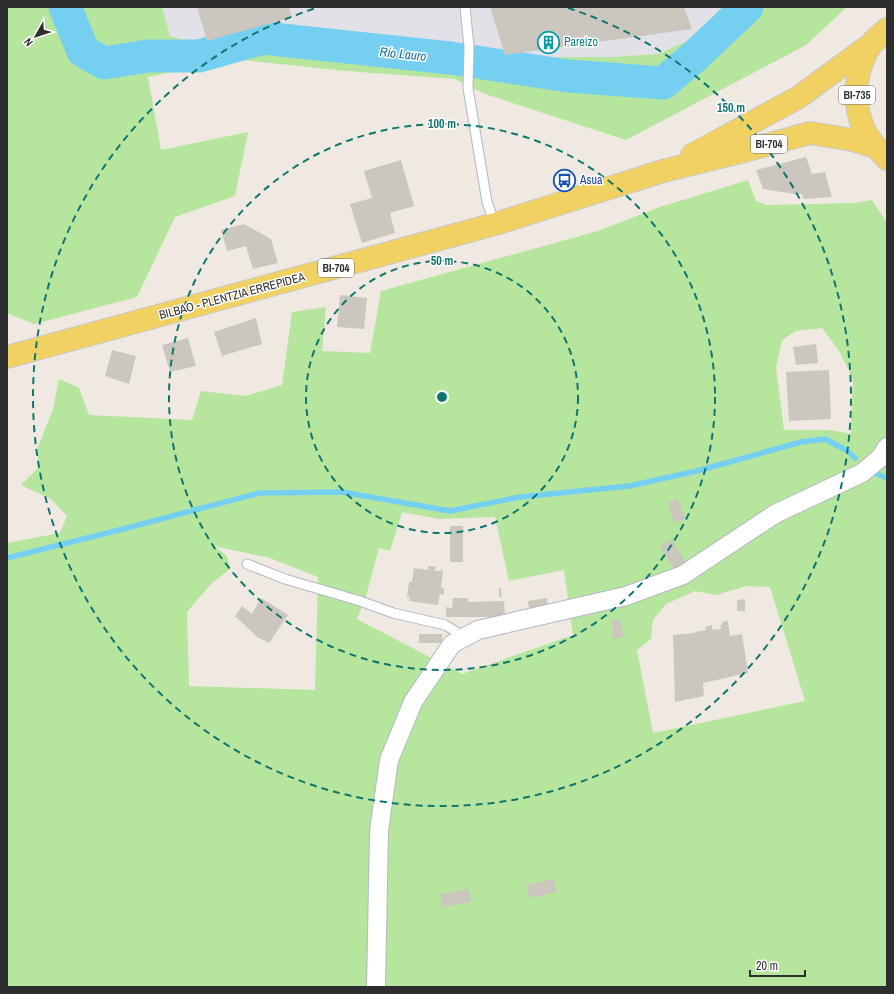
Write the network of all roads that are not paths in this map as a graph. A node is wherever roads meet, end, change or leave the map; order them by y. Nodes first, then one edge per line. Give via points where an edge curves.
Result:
1 (465, 7) edge
2 (880, 35) edge
3 (881, 153) edge
4 (663, 171) junction
5 (495, 224) junction
6 (7, 357) edge
7 (887, 447) edge
8 (247, 564) dead end
9 (465, 637) junction
10 (376, 987) edge

1 - 5 lane via 469,47 468,88 487,202
2 - 3 main road, BI-735 via 862,61 857,84 857,106 863,128
2 - 4 main road, BI-704 via 799,97
3 - 4 main road, BI-704 via 853,140 810,132
4 - 5 main road, BILBAO - PLENTZIA ERREPIDEA / BI-704
5 - 6 main road, BILBAO - PLENTZIA ERREPIDEA / BI-704
7 - 9 street via 880,458 862,473 775,514 683,575 626,596 478,630
8 - 9 lane via 285,579 393,613 445,625
9 - 10 street via 452,644 413,702 389,760 379,831

